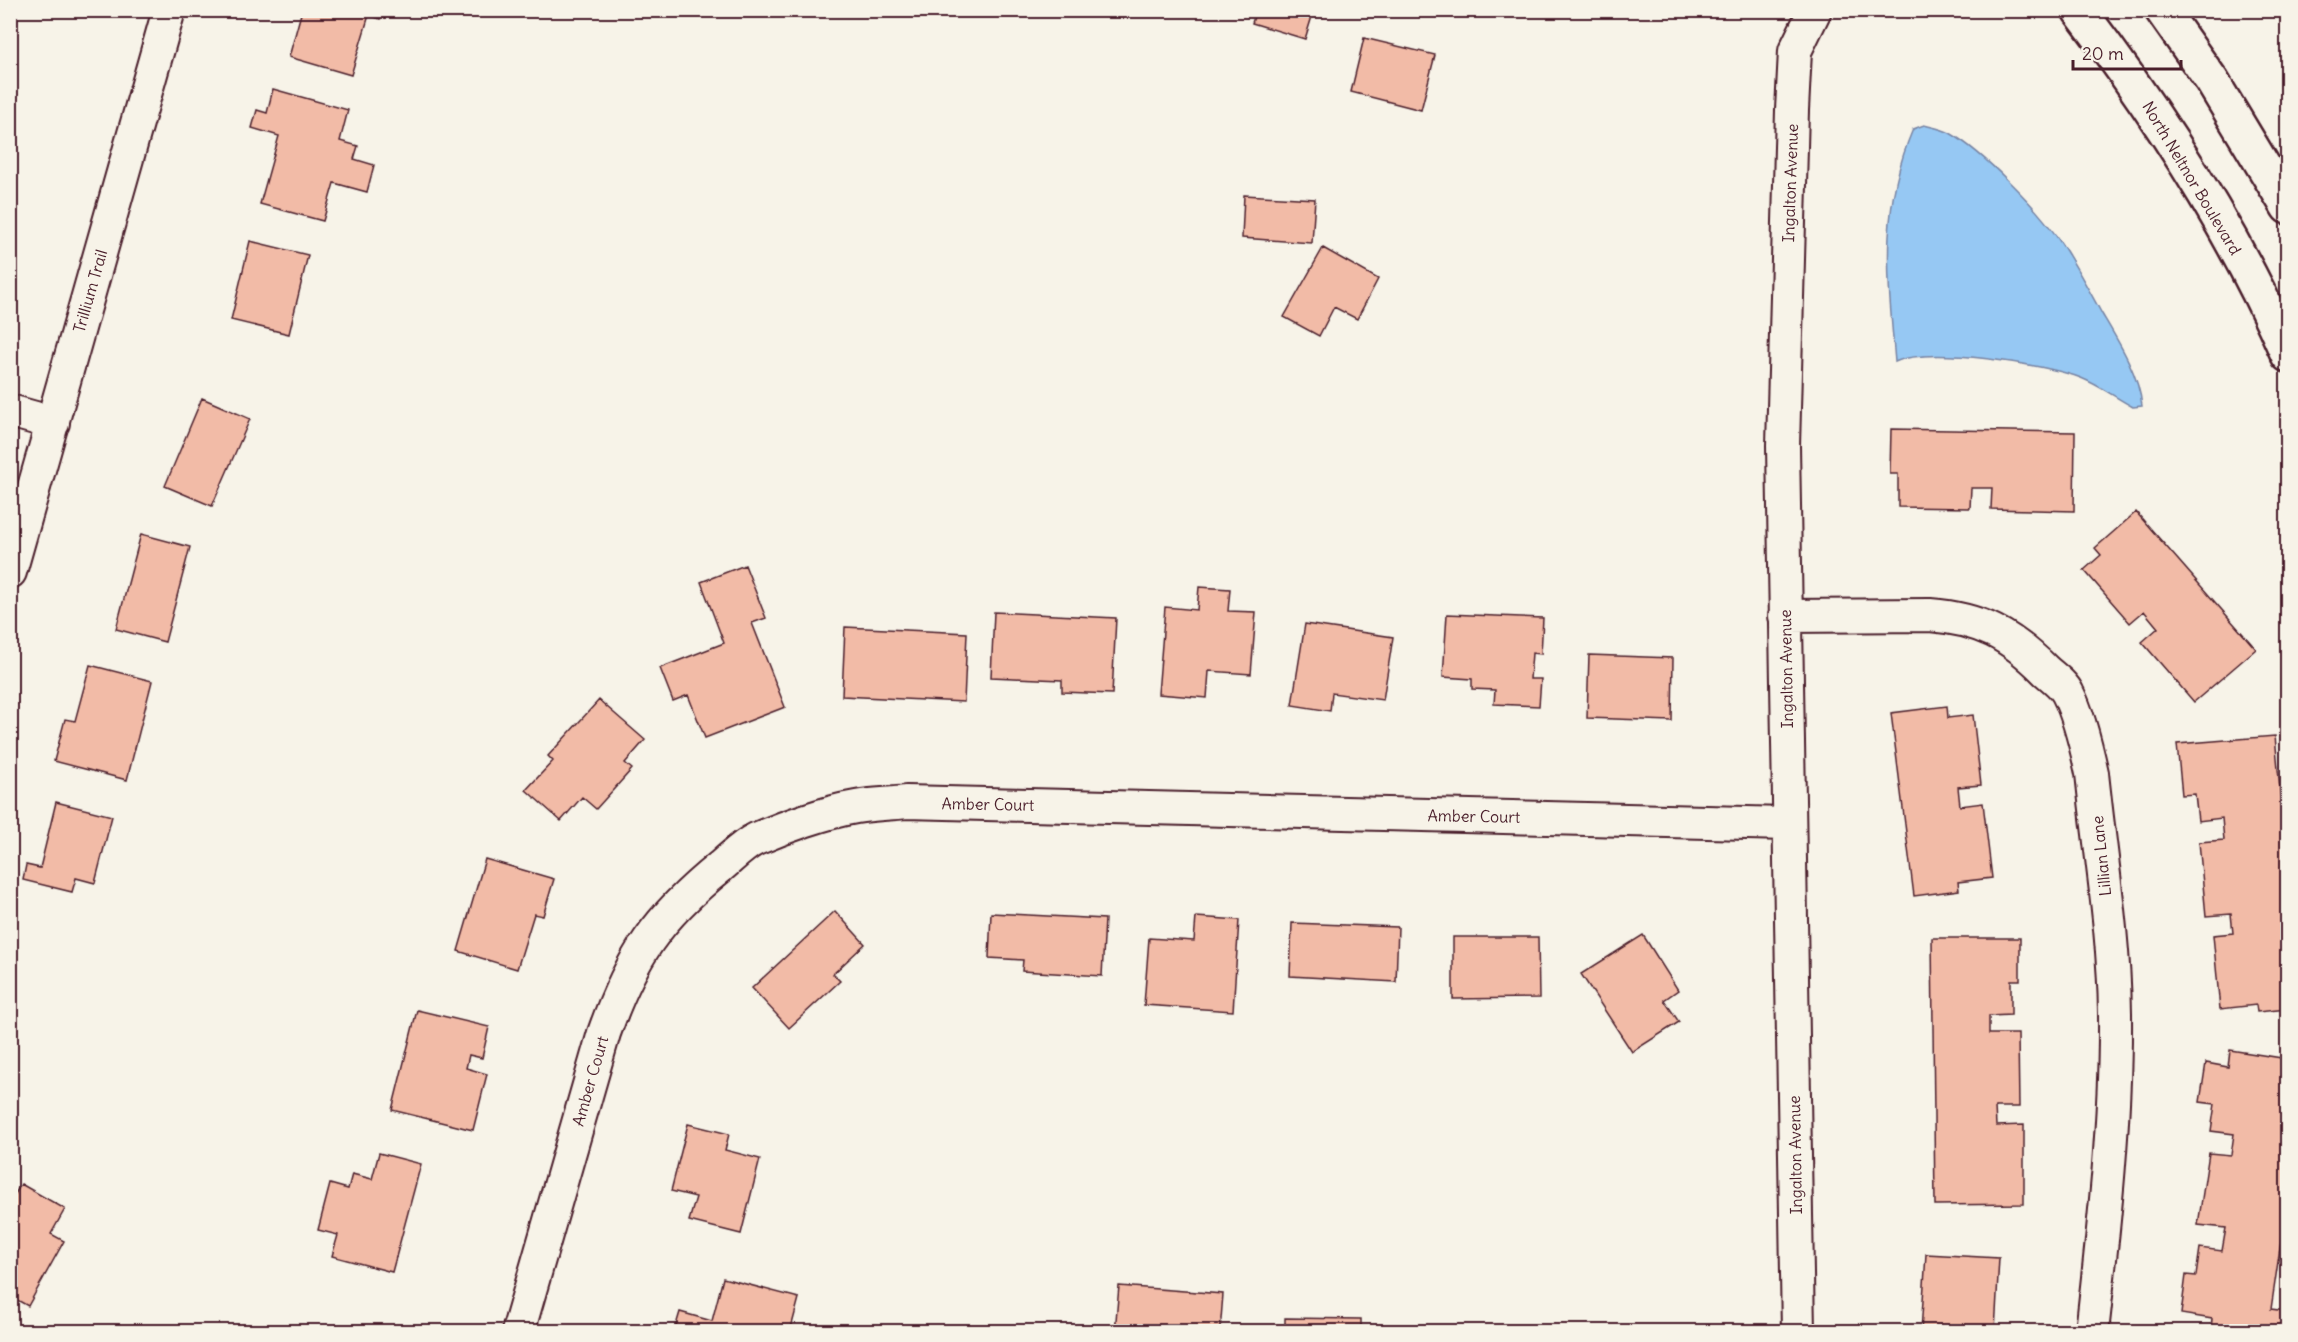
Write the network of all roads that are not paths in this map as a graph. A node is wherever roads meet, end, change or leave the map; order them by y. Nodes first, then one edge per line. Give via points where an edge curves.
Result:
1 (169, 10) edge
2 (1815, 10) edge
3 (2079, 10) edge
4 (2162, 10) edge
5 (2288, 207) edge
6 (2288, 355) edge
7 (10, 411) edge
8 (53, 423) junction
9 (10, 572) edge
10 (1785, 616) junction
11 (1789, 824) junction
12 (518, 1332) edge
13 (1798, 1332) edge
14 (2092, 1332) edge

1 - 8 street, Trillium Trail
2 - 10 street, Ingalton Avenue via 1796,51 1791,110 1783,446
3 - 6 main road, North Neltnor Boulevard via 2172,140 2229,234
4 - 5 main road via 2212,81
7 - 8 street
8 - 9 street, Trillium Trail
10 - 11 street, Ingalton Avenue
10 - 14 street, Lillian Lane via 1930,615 1985,626 2025,649 2068,692 2092,773 2115,1011 2114,1099
11 - 12 street, Amber Court via 906,802 856,807 754,840 690,891 661,923 618,991
11 - 13 street, Ingalton Avenue

